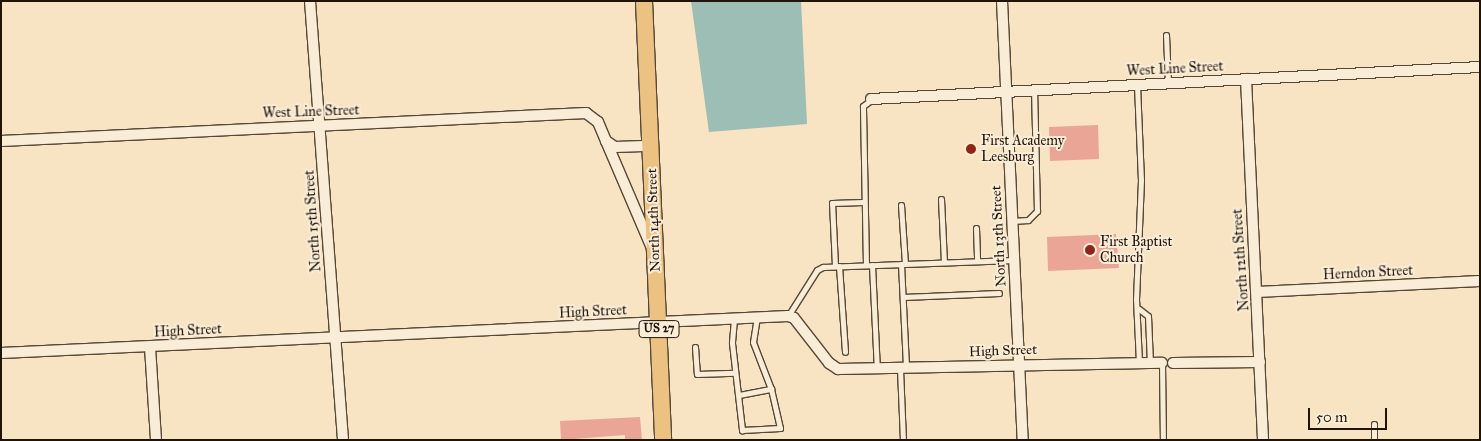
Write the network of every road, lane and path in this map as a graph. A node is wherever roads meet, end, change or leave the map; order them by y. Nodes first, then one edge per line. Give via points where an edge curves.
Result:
1 (310, 1) edge
2 (644, 1) edge
3 (1002, 1) edge
4 (1166, 34) dead end
5 (1480, 67) edge
6 (1246, 79) junction
7 (1168, 83) junction
8 (1137, 85) junction
9 (1034, 91) junction
10 (1006, 92) junction
11 (872, 99) joint
12 (320, 125) junction
13 (1, 141) edge
14 (606, 141) junction
15 (651, 146) junction
16 (941, 200) dead end
17 (863, 202) junction
18 (901, 205) dead end
19 (1012, 221) junction
20 (976, 228) dead end
21 (655, 255) junction
22 (1014, 260) junction
23 (977, 261) junction
24 (944, 262) junction
25 (903, 264) junction
26 (869, 265) junction
27 (837, 266) junction
28 (1480, 281) edge
29 (1257, 292) junction
30 (999, 293) dead end
31 (903, 297) junction
32 (1139, 309) junction
33 (788, 316) junction
34 (757, 317) junction
35 (734, 319) junction
36 (658, 322) junction
37 (335, 338) junction
38 (150, 347) junction
39 (695, 347) dead end
40 (845, 352) dead end
41 (1, 353) edge
42 (1260, 362) junction
43 (1139, 363) junction
44 (1150, 363) junction
45 (1162, 363) joint
46 (1173, 363) dead end
47 (1019, 364) junction
48 (903, 369) junction
49 (877, 370) junction
50 (735, 373) junction
51 (771, 389) junction
52 (738, 395) junction
53 (1374, 424) dead end
54 (156, 440) edge
55 (343, 440) edge
56 (663, 440) edge
57 (903, 440) edge
58 (1023, 440) edge
59 (1162, 440) edge
60 (1263, 440) edge
61 (1374, 440) edge

1 - 12 street, North 15th Street
2 - 15 highway, North 14th Street / US 27
3 - 10 street, North 13th Street
4 - 7 lane
5 - 6 street, West Line Street
6 - 7 street, West Line Street
6 - 29 street, North 12th Street
7 - 8 street, West Line Street
8 - 9 street, West Line Street
8 - 32 lane via 1141,180 1136,299
9 - 10 street, West Line Street
9 - 19 lane via 1037,210 1028,220
10 - 11 street, West Line Street
10 - 19 street, North 13th Street
11 - 17 lane via 863,106 866,166
12 - 13 street, West Line Street
12 - 14 street, West Line Street via 586,113 598,122
12 - 37 street, North 15th Street
14 - 15 street via 615,147
14 - 21 street, West Line Street
15 - 21 highway, North 14th Street / US 27
16 - 24 lane
17 - 26 lane
17 - 27 lane via 832,203
18 - 25 lane
19 - 22 street, North 13th Street
20 - 23 lane
21 - 36 highway, North 14th Street / US 27
22 - 23 lane
22 - 47 street, North 13th Street
23 - 24 lane
24 - 25 lane
25 - 26 lane
25 - 31 lane
26 - 27 lane
26 - 49 lane
27 - 33 lane via 817,270
27 - 40 lane
28 - 29 street, Herndon Street
29 - 42 street, North 12th Street
30 - 31 lane
31 - 48 lane
32 - 43 lane
32 - 44 lane via 1148,316
33 - 34 street, High Street
33 - 49 street, High Street via 794,318 829,363 838,369
34 - 35 street, High Street
34 - 51 lane via 753,342
35 - 36 street, High Street
35 - 50 lane
36 - 37 street, High Street
36 - 56 highway, North 14th Street / US 27
37 - 38 street, High Street
37 - 55 street, North 15th Street
38 - 41 street, High Street
38 - 54 street
39 - 50 lane via 697,374
42 - 46 street
42 - 60 street, North 12th Street
43 - 44 street, High Street
43 - 47 street, High Street
44 - 45 street, High Street
45 - 59 lane
47 - 48 street, High Street
47 - 58 street, North 13th Street
48 - 49 street, High Street
48 - 57 lane
50 - 52 lane
51 - 52 lane
51 - 52 lane via 780,428 742,430
53 - 61 lane

